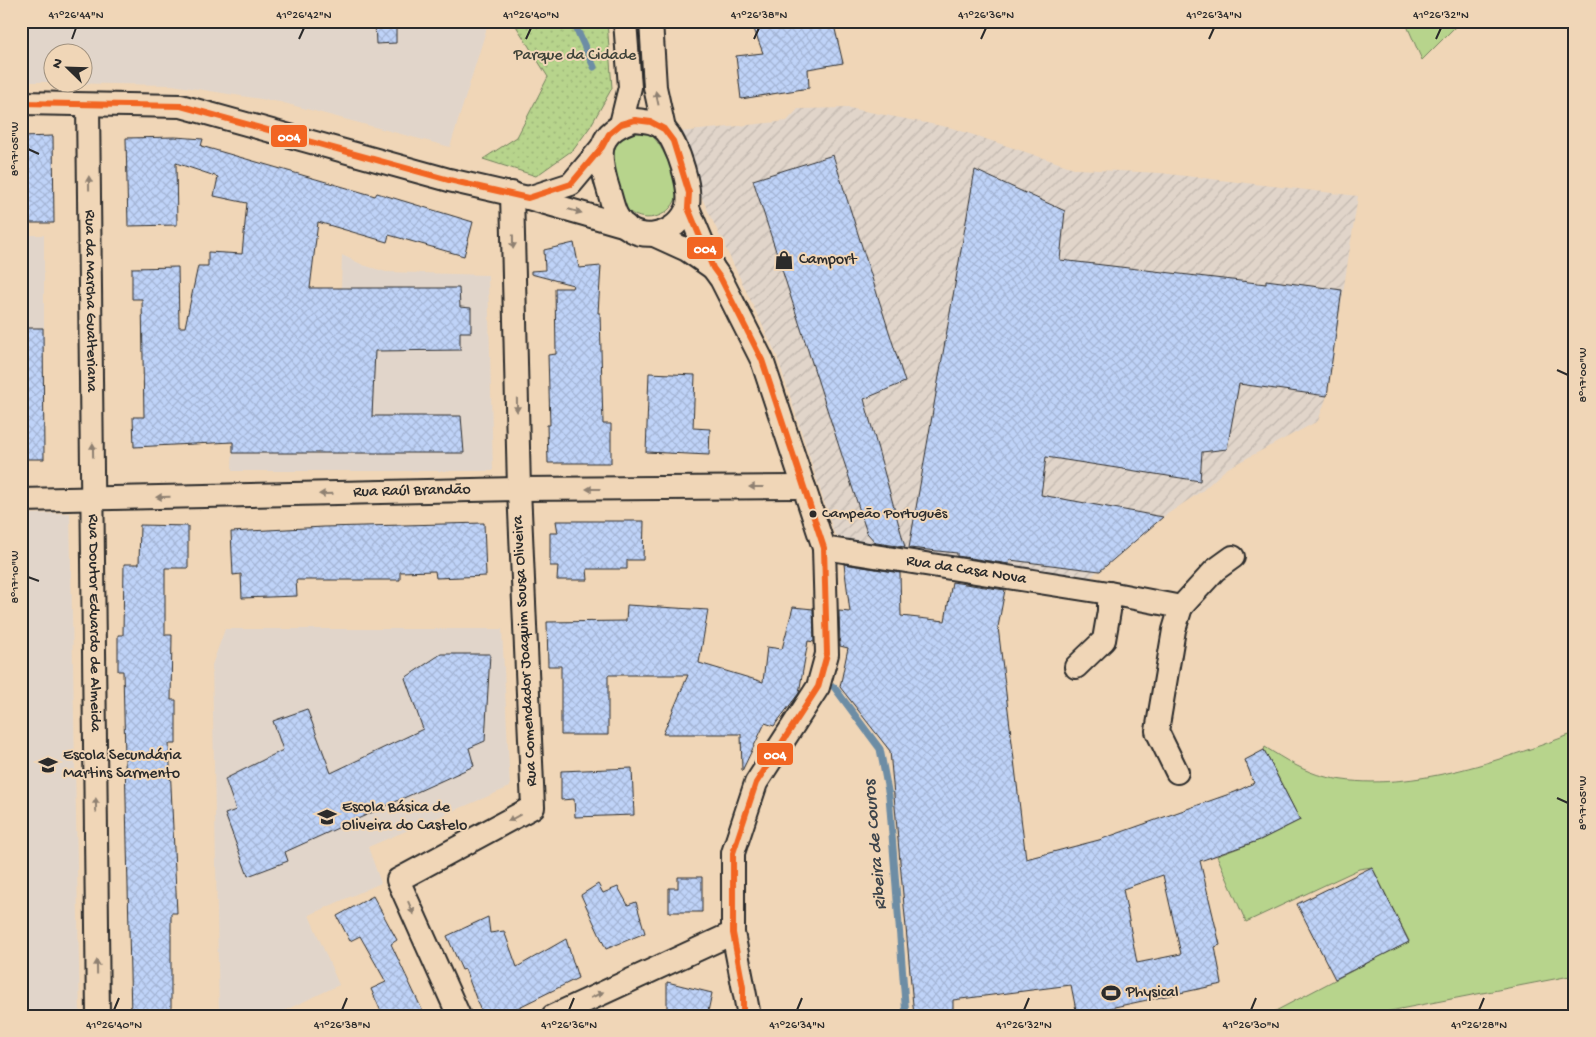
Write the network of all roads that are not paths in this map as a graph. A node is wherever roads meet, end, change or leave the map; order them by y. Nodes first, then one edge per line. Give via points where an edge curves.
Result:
1 (625, 21) edge
2 (651, 21) edge
3 (21, 103) edge
4 (88, 104) junction
5 (621, 124) junction
6 (664, 129) junction
7 (602, 148) junction
8 (520, 195) junction
9 (688, 208) junction
10 (626, 226) junction
11 (654, 235) junction
12 (713, 268) junction
13 (804, 487) junction
14 (519, 489) junction
15 (94, 499) junction
16 (21, 500) edge
17 (824, 548) junction
18 (1233, 557) dead end
19 (1109, 593) junction
20 (1181, 608) junction
21 (1076, 667) dead end
22 (1177, 772) dead end
23 (734, 932) junction
24 (743, 987) junction
25 (98, 1016) edge
26 (459, 1016) edge
27 (553, 1016) edge
28 (735, 1016) edge
29 (743, 1016) edge
30 (749, 1016) edge

1 - 5 street via 630,87
6 -> 2 street via 655,87
3 - 4 street
4 - 8 street via 181,106 449,180
15 -> 4 street, Rua da Marcha Gualteriana
5 - 6 street via 636,120 651,122
5 - 7 street via 609,134
6 - 9 street via 673,141 684,175 689,192
7 - 8 street via 570,184
7 - 10 street via 600,162 616,214
8 -> 10 street
8 -> 14 street, Rua Comendador Joaquim Sousa Oliveira
9 - 11 street via 681,221
9 - 12 street
10 - 11 street via 639,234
11 - 12 street via 687,250
12 - 13 street via 762,360
13 -> 14 street, Rua Raúl Brandão
13 - 17 street
14 -> 15 street, Rua Raúl Brandão
14 -> 26 street, Rua Comendador Joaquim Sousa Oliveira via 533,808 398,880
15 - 16 street, Rua Raúl Brandão
25 -> 15 street, Rua Doutor Eduardo de Almeida
17 - 19 street, Rua da Casa Nova
17 - 23 street via 827,654 818,687 756,783 733,853
18 - 20 street via 1215,570
19 - 20 street, Rua da Casa Nova
19 - 21 street via 1104,640
20 - 22 street via 1174,630 1157,731
23 - 24 street
27 -> 23 street
24 - 28 street
24 - 29 street
24 - 30 street

